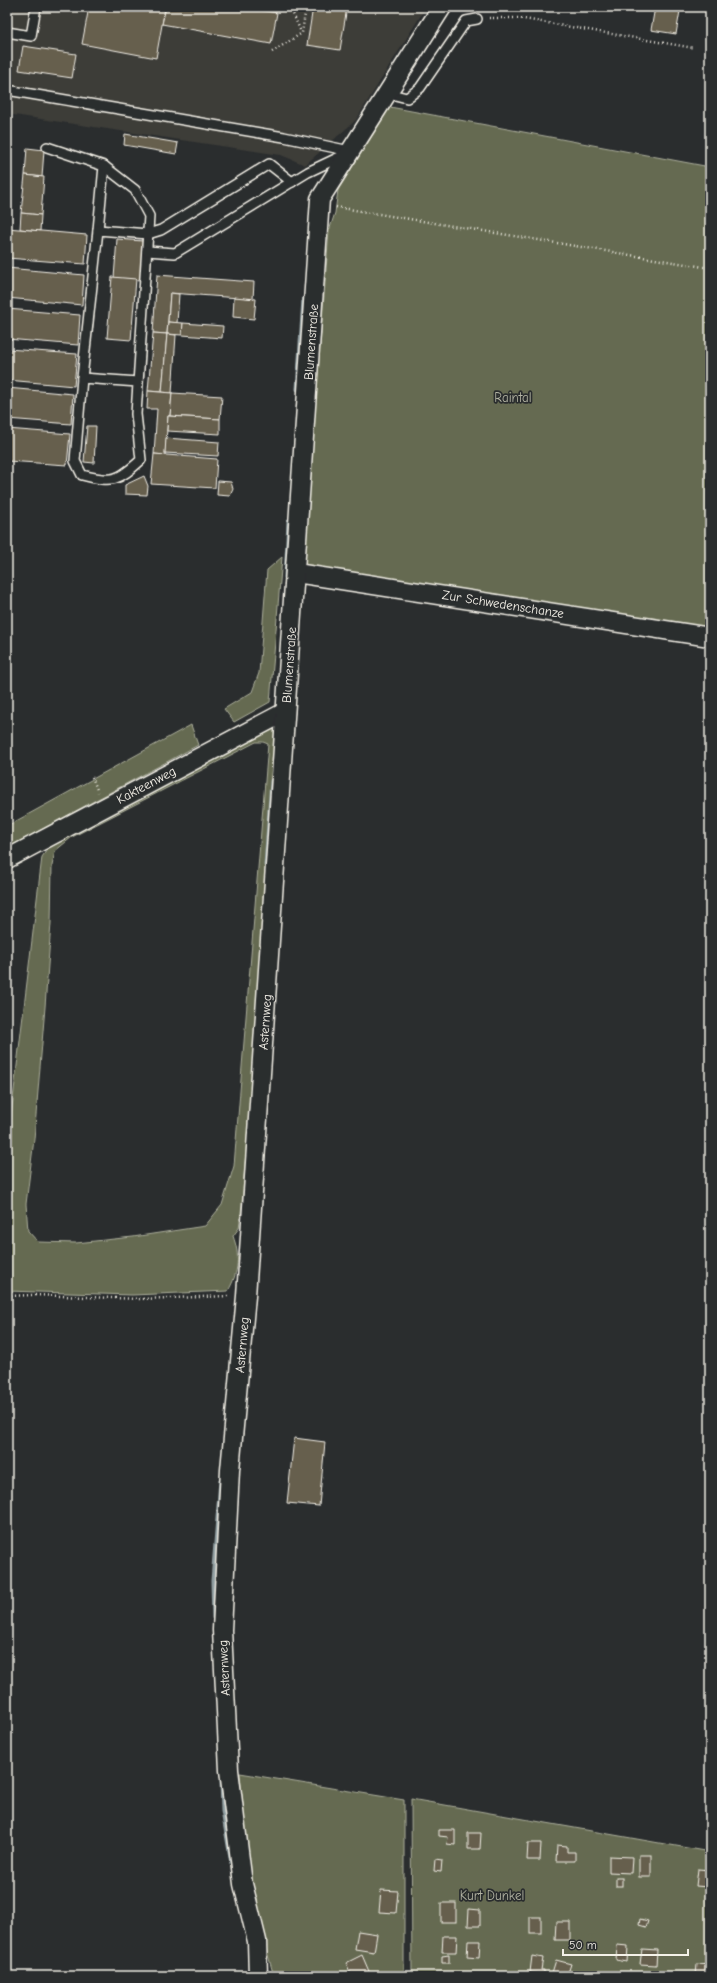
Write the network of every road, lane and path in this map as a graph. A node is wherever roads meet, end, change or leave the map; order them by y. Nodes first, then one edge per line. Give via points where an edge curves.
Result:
1 (36, 7) edge
2 (290, 7) edge
3 (306, 7) edge
4 (442, 7) edge
5 (477, 19) joint
6 (7, 32) edge
7 (302, 33) junction
8 (694, 48) dead end
9 (272, 52) dead end
10 (7, 90) edge
11 (387, 93) junction
12 (47, 147) dead end
13 (350, 152) junction
14 (104, 166) junction
15 (292, 182) junction
16 (320, 199) junction
17 (98, 230) junction
18 (148, 234) junction
19 (147, 251) junction
20 (710, 268) edge
21 (82, 378) junction
22 (138, 382) junction
23 (296, 573) junction
24 (710, 637) edge
25 (285, 712) junction
26 (7, 859) edge
27 (7, 1296) edge
28 (246, 1296) junction
29 (258, 1976) edge

1 - 6 lane via 31,36
2 - 7 path
3 - 7 path
4 - 11 street, Blumenstraße
5 - 8 path via 518,18
5 - 11 lane via 466,22 420,88 407,98
7 - 9 path
10 - 13 lane via 284,137
11 - 13 street, Blumenstraße
12 - 14 lane
13 - 15 lane
13 - 16 street, Blumenstraße
14 - 17 lane
14 - 18 lane via 135,190 149,216
15 - 18 lane via 269,164 161,230
15 - 19 lane via 175,253
16 - 20 path via 330,206
16 - 23 street, Blumenstraße
17 - 18 lane
17 - 21 lane
18 - 19 lane
19 - 22 lane
21 - 22 lane
21 - 22 lane via 75,461 82,475 102,480 123,477 141,460 136,414
23 - 24 street, Zur Schwedenschanze
23 - 25 street, Blumenstraße
25 - 26 street, Kakteenweg
25 - 28 street, Asternweg
27 - 28 path via 140,1299
28 - 29 street, Asternweg via 230,1470 222,1630 229,1770 243,1884 256,1941

